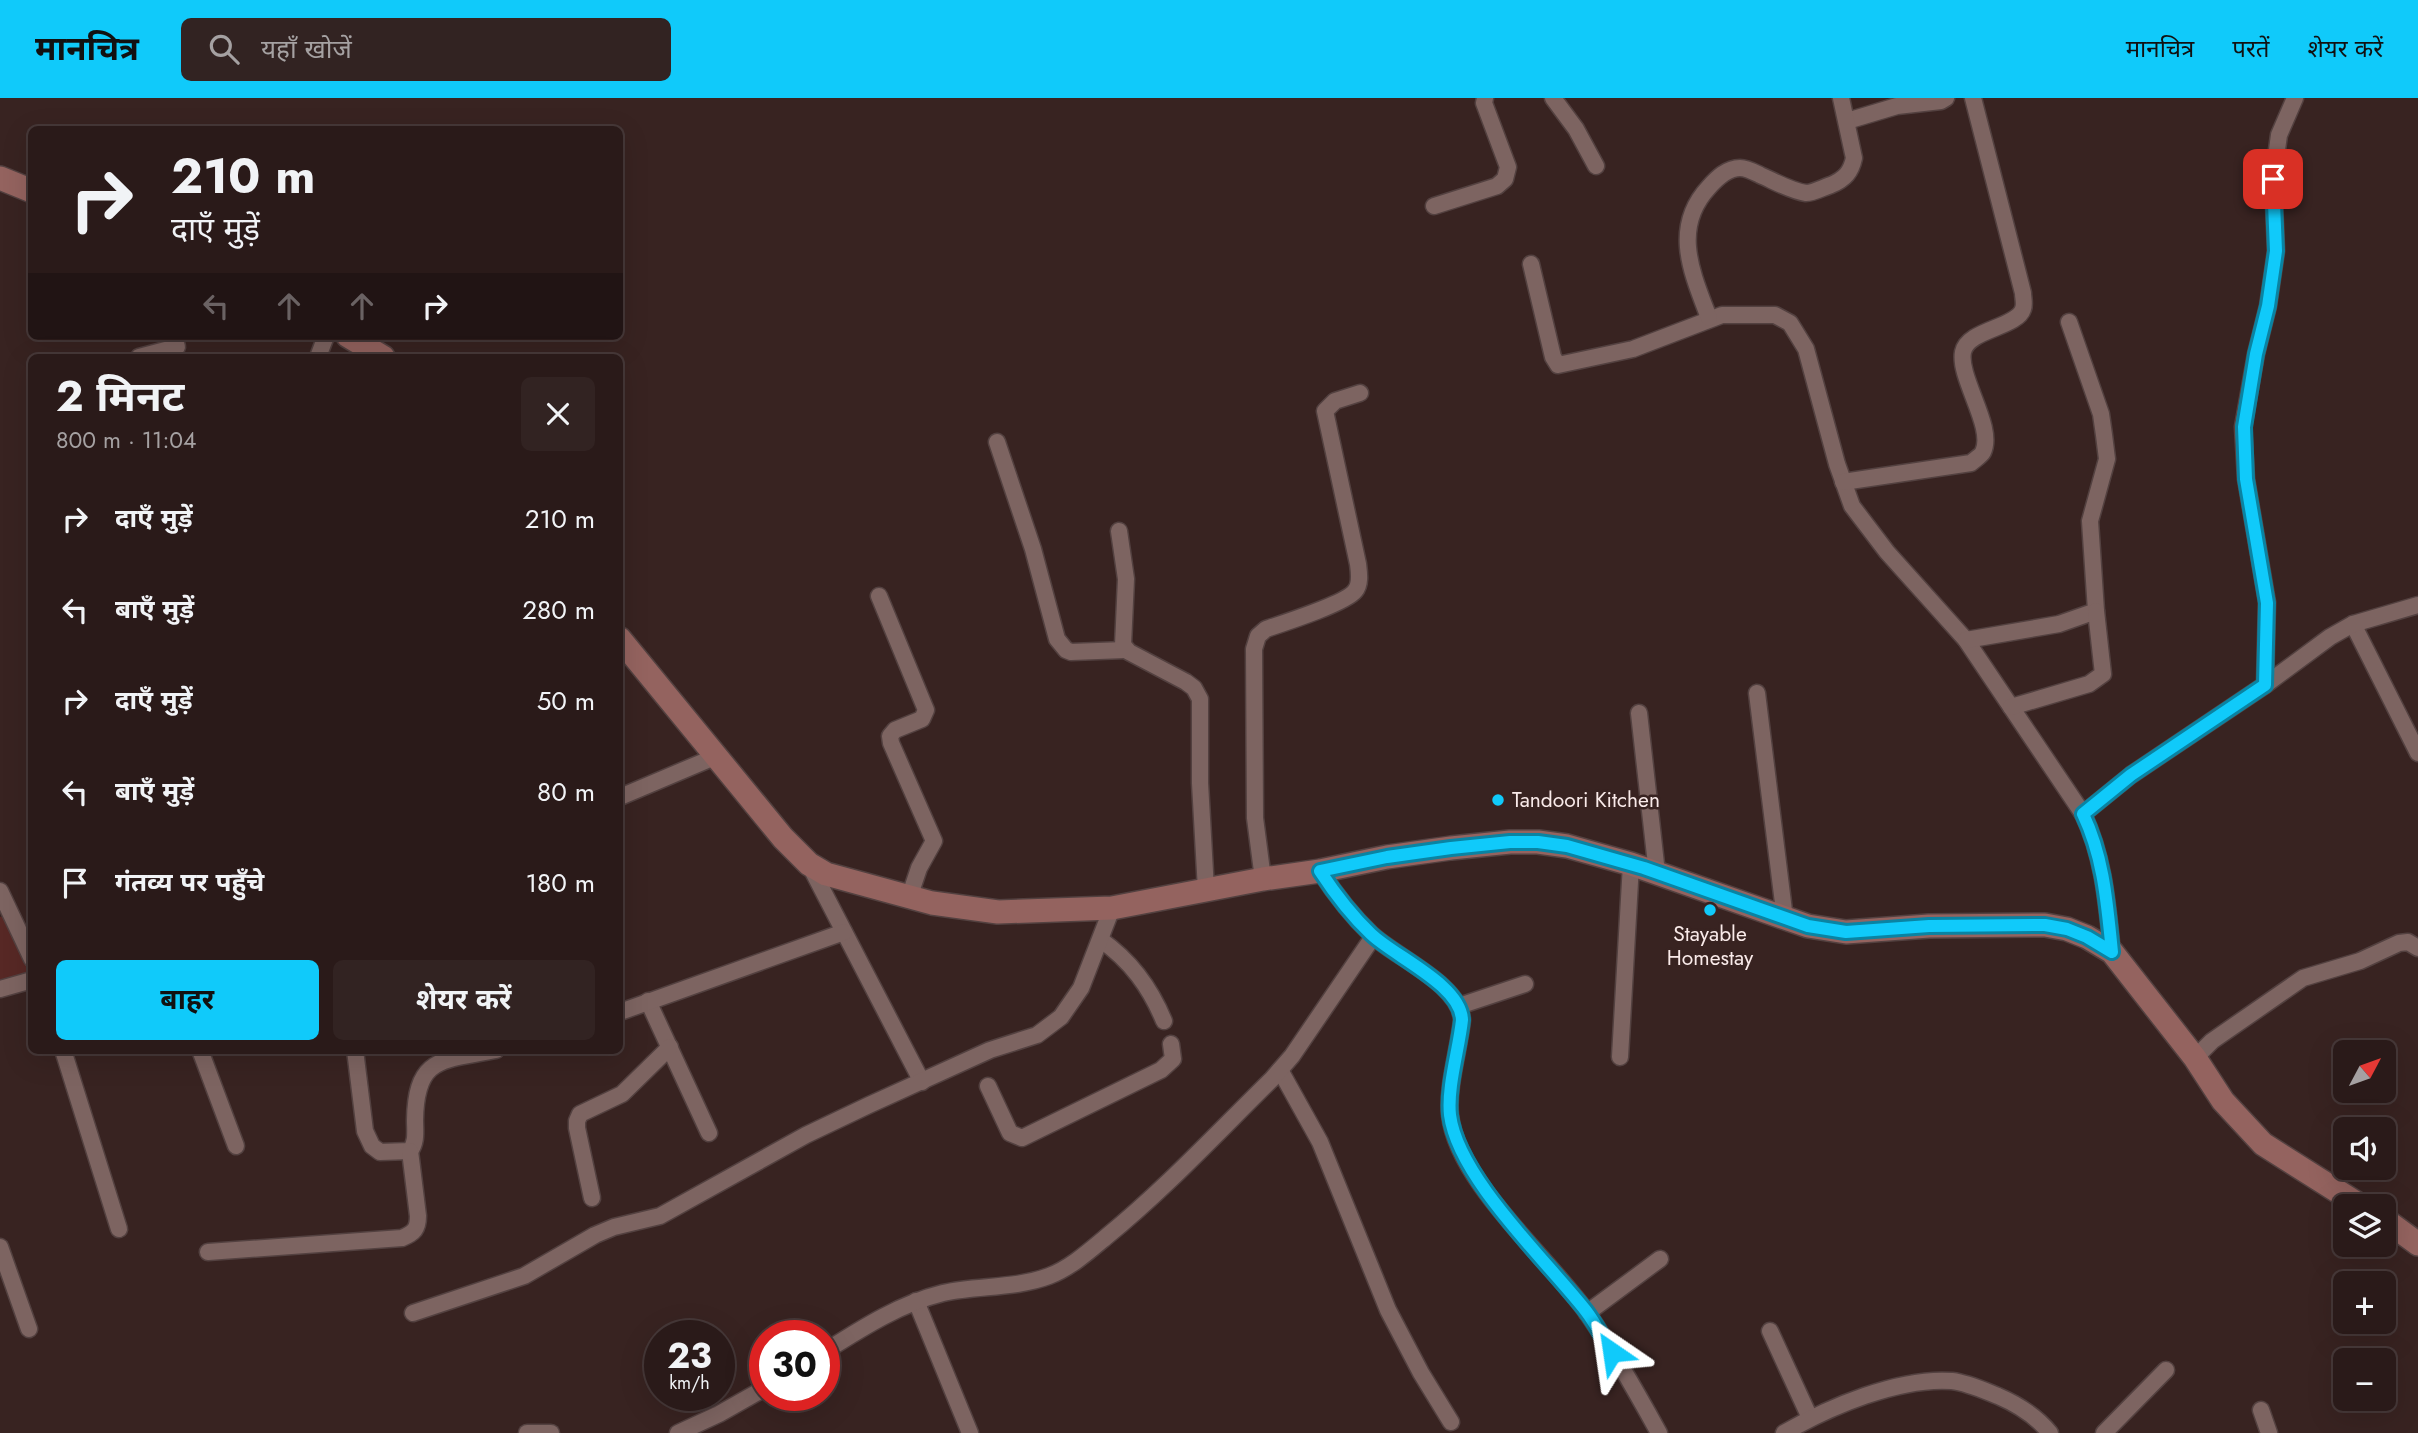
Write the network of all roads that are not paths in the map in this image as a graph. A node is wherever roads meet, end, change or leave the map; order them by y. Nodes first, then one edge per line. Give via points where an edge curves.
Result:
1 (1485, 98) edge
2 (1553, 98) edge
3 (1841, 98) edge
4 (1946, 98) edge
5 (1973, 98) edge
6 (2295, 98) edge
7 (1847, 121) junction
8 (1596, 166) dead end
9 (0, 178) edge
10 (28, 189) edge
11 (1434, 206) dead end
12 (1531, 264) dead end
13 (1709, 318) junction
14 (2069, 323) dead end
15 (357, 340) edge
16 (177, 347) edge
17 (376, 348) edge
18 (150, 354) edge
19 (1360, 393) dead end
20 (997, 442) dead end
21 (1843, 482) junction
22 (1119, 531) dead end
23 (879, 596) dead end
24 (2418, 605) edge
25 (2096, 611) junction
26 (2353, 624) junction
27 (1966, 640) junction
28 (623, 643) edge
29 (1125, 650) junction
30 (2265, 685) junction
31 (1757, 693) dead end
32 (2011, 707) junction
33 (1639, 713) dead end
34 (2418, 753) edge
35 (718, 756) junction
36 (623, 796) edge
37 (2083, 814) junction
38 (809, 864) junction
39 (1630, 864) junction
40 (1320, 871) junction
41 (1657, 873) junction
42 (1263, 880) junction
43 (1206, 890) junction
44 (0, 891) edge
45 (909, 898) junction
46 (1112, 908) junction
47 (1785, 919) junction
48 (844, 932) junction
49 (1373, 937) junction
50 (1101, 940) junction
51 (2418, 948) edge
52 (28, 950) edge
53 (2112, 952) junction
54 (28, 981) edge
55 (1525, 984) dead end
56 (0, 989) edge
57 (648, 1001) junction
58 (1459, 1006) junction
59 (623, 1011) edge
60 (1164, 1021) dead end
61 (1171, 1044) dead end
62 (670, 1047) junction
63 (64, 1054) edge
64 (202, 1054) edge
65 (356, 1054) edge
66 (478, 1054) edge
67 (1620, 1057) dead end
68 (2195, 1058) junction
69 (1280, 1070) junction
70 (922, 1082) junction
71 (988, 1086) dead end
72 (709, 1133) dead end
73 (236, 1146) dead end
74 (410, 1151) junction
75 (2342, 1194) edge
76 (592, 1198) dead end
77 (2396, 1228) edge
78 (119, 1229) dead end
79 (2418, 1244) edge
80 (0, 1247) edge
81 (208, 1252) dead end
82 (1660, 1259) dead end
83 (916, 1301) junction
84 (413, 1313) dead end
85 (1587, 1313) junction
86 (30, 1329) dead end
87 (1770, 1331) dead end
88 (840, 1342) edge
89 (2166, 1370) dead end
90 (749, 1396) edge
91 (2261, 1409) dead end
92 (1810, 1418) junction
93 (1451, 1422) dead end
94 (527, 1433) edge
95 (551, 1433) edge
96 (678, 1433) edge
97 (970, 1433) edge
98 (1659, 1433) edge
99 (1784, 1433) edge
100 (2050, 1433) edge
101 (2104, 1433) edge
102 (2269, 1433) edge

1 - 11 street via 1508,167 1505,180
2 - 8 street
3 - 7 street
4 - 7 street
5 - 21 street via 2024,307 2019,316 1969,342 1964,352 1985,435 1983,452 1971,463
6 - 30 street via 2279,135 2273,179 2276,251 2244,427 2246,479 2267,603
7 - 13 street via 1854,158 1847,176 1838,182 1804,193 1743,168 1729,170 1702,195 1691,212 1687,244
9 - 10 street
12 - 13 street via 1558,365 1633,349
13 - 21 street via 1774,315 1790,323 1806,349
14 - 25 street via 2101,414 2106,447 2107,459 2090,521
15 - 17 street
16 - 18 street
19 - 42 street via 1335,401 1325,411 1358,564 1358,587 1339,601 1266,629 1254,649 1255,806
20 - 29 street via 1057,639 1071,652
21 - 27 street via 1853,506 1886,552
22 - 29 street via 1126,579
23 - 45 street via 926,710 922,719 890,736 934,841
24 - 26 street
25 - 27 street via 2059,624
25 - 32 street via 2103,674 2089,684
26 - 30 street
26 - 34 street
27 - 32 street
28 - 35 street
29 - 43 street via 1186,682 1198,694
30 - 37 street via 2131,775
31 - 47 street
32 - 37 street
33 - 41 street
35 - 36 street
35 - 38 street
37 - 53 street via 2101,861
38 - 45 street via 826,874
38 - 48 street
39 - 40 street via 1567,846 1510,842 1387,857
39 - 41 street
39 - 67 street
40 - 42 street
40 - 49 street
41 - 47 street
42 - 43 street
43 - 46 street
44 - 52 street
45 - 46 street via 1007,912
46 - 50 street
47 - 53 street via 1846,932 2045,925 2087,937
48 - 57 street
48 - 70 street
49 - 58 street via 1448,992
49 - 69 street
50 - 60 street via 1132,966
50 - 70 street via 1082,988 1061,1017 1037,1035 990,1050
51 - 68 street via 2399,943 2304,978
53 - 68 street
54 - 56 street
55 - 58 street
57 - 59 street
57 - 62 street
58 - 85 street via 1462,1020 1450,1116 1464,1158
61 - 71 street via 1173,1059 1161,1070 1022,1138 1010,1133
62 - 72 street
62 - 76 street via 622,1094 580,1114 577,1128
63 - 78 street
64 - 73 street
65 - 74 street via 368,1140 380,1152
66 - 74 street via 443,1062 424,1073 415,1099 415,1141
68 - 75 street via 2223,1101 2263,1144
69 - 83 street via 1133,1215 1078,1260 1031,1281
69 - 93 street via 1320,1142 1388,1310
70 - 84 street via 806,1135 660,1216 614,1227 524,1276
74 - 81 street via 418,1216 412,1234
77 - 79 street
80 - 86 street
82 - 85 street
83 - 88 street
83 - 97 street
85 - 98 street
87 - 92 street
89 - 101 street
90 - 96 street
91 - 102 street
92 - 99 street
92 - 100 street via 1903,1384 1953,1381 2011,1402 2035,1416
94 - 95 street

